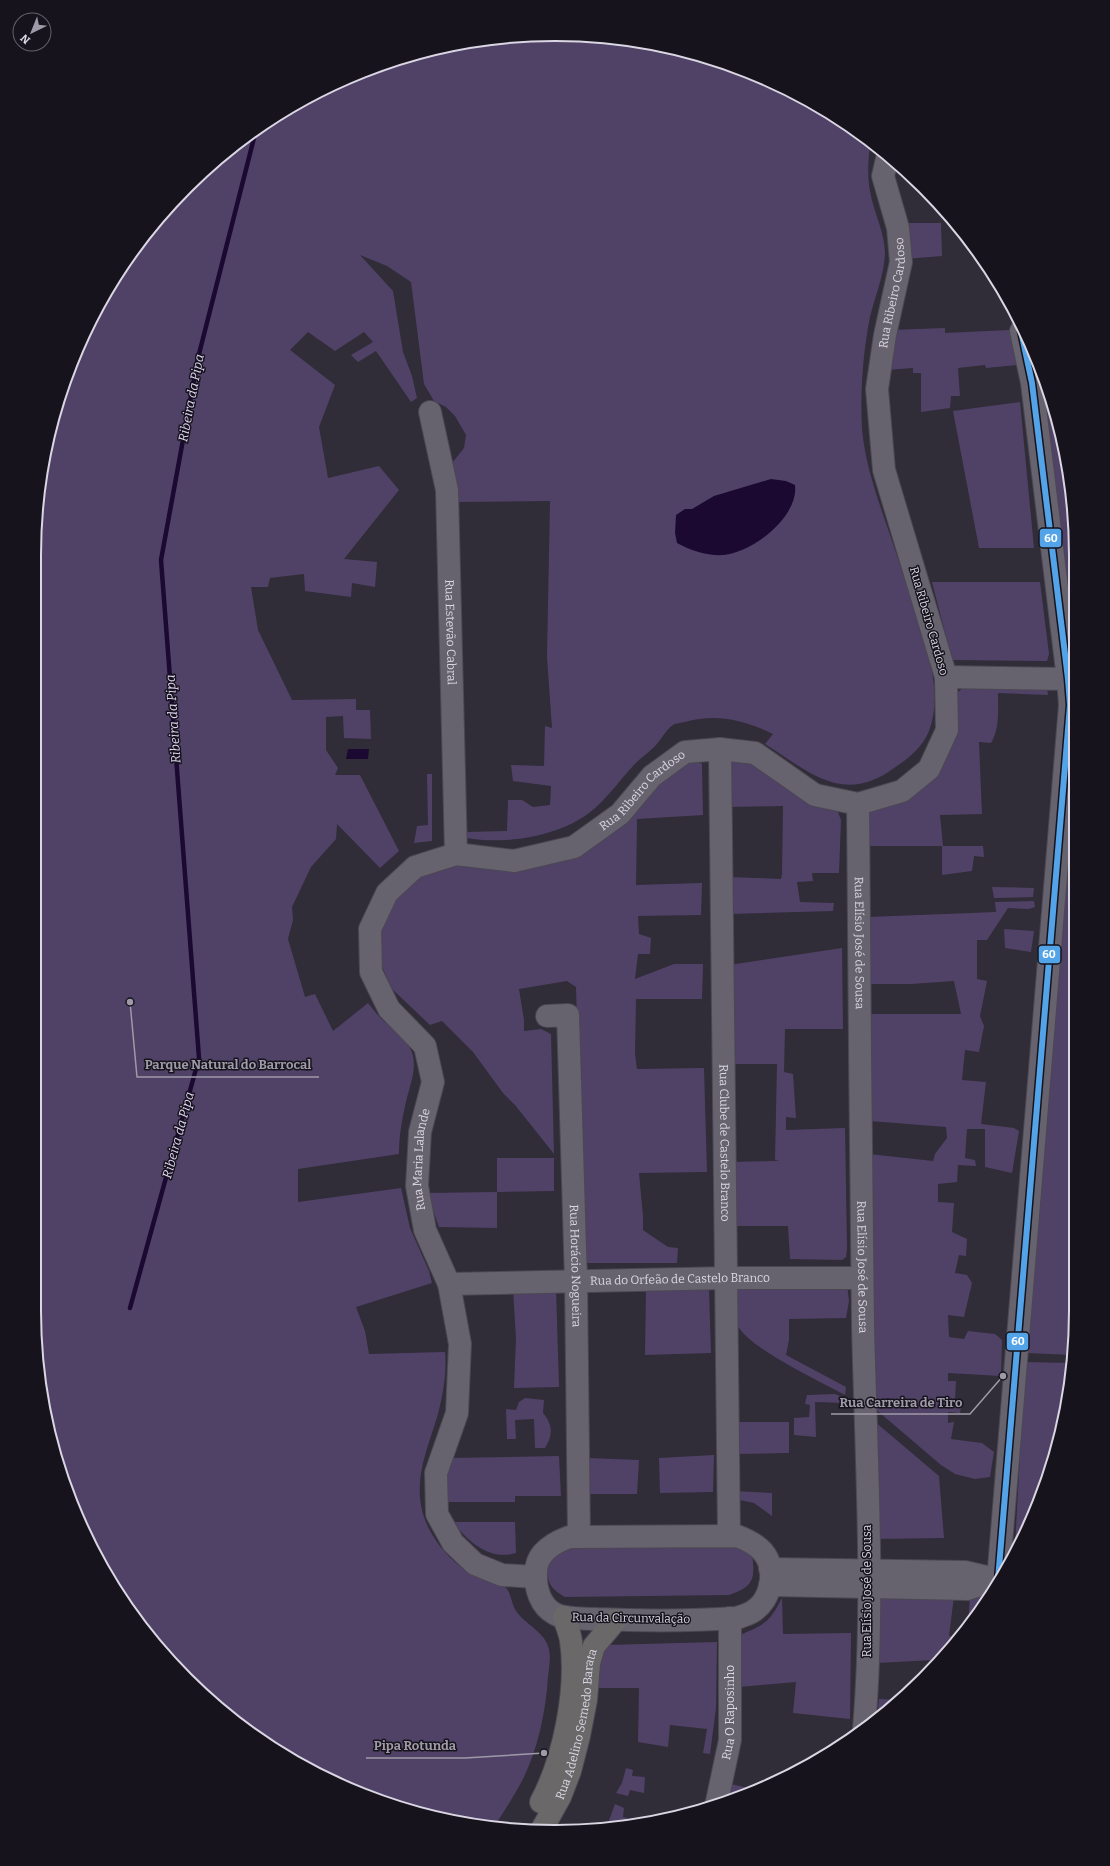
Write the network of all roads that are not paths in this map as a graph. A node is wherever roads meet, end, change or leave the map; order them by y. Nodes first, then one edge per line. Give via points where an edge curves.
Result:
1 (886, 163) edge
2 (1025, 348) edge
3 (430, 412) dead end
4 (946, 677) junction
5 (1068, 679) junction
6 (1069, 686) edge
7 (1069, 740) edge
8 (720, 750) junction
9 (858, 804) junction
10 (456, 854) junction
11 (547, 1016) dead end
12 (727, 1278) junction
13 (862, 1278) junction
14 (576, 1281) junction
15 (449, 1284) junction
16 (729, 1536) junction
17 (579, 1537) junction
18 (999, 1570) edge
19 (536, 1577) junction
20 (770, 1577) junction
21 (868, 1579) junction
22 (991, 1582) edge
23 (564, 1618) junction
24 (730, 1618) junction
25 (616, 1620) junction
26 (865, 1721) edge
27 (718, 1799) edge
28 (529, 1824) edge
29 (545, 1825) edge

1 - 4 street, Rua Ribeiro Cardoso via 884,176 898,228 901,262 885,335 877,389 884,470
2 - 5 street via 1032,383
3 - 10 street, Rua Estevão Cabral via 447,490
4 - 5 street
4 - 9 street, Rua Ribeiro Cardoso via 947,730 929,769 902,791
5 - 6 street
7 - 18 street
8 - 9 street, Rua Ribeiro Cardoso via 754,752 815,795
8 - 10 street, Rua Ribeiro Cardoso via 685,752 652,776 620,814 574,847 514,861
8 - 12 street, Rua Clube de Castelo Branco
9 - 13 street, Rua Elísio José de Sousa
10 - 15 street, Rua Maria Lalande via 415,867 387,893 370,930 371,972 390,1009 425,1046 433,1082 420,1132 417,1186 424,1230
11 - 14 street, Rua Horácio Nogueira via 568,1015
12 - 13 street, Rua do Orfeão de Castelo Branco
12 - 14 street, Rua do Orfeão de Castelo Branco
12 - 16 street, Rua Clube de Castelo Branco
13 - 21 street, Rua Elísio José de Sousa
14 - 15 street, Rua do Orfeão de Castelo Branco
14 - 17 street, Rua Horácio Nogueira
15 - 19 street, Rua Maria Lalande via 460,1344 457,1413 436,1473 437,1514 453,1543 475,1564 502,1575
16 - 17 street, Rua da Circunvalação
16 - 20 street, Rua da Circunvalação via 738,1536 752,1542 764,1554
17 - 19 street, Rua da Circunvalação via 568,1537 553,1543 542,1554
19 - 23 street, Rua da Circunvalação via 536,1586 542,1601 554,1613
20 - 21 street
20 - 24 street, Rua da Circunvalação via 764,1600 752,1612
21 - 22 street via 967,1589
21 - 26 street, Rua Elísio José de Sousa
23 - 25 street, Rua da Circunvalação
23 - 28 main road, Rua Adelino Semedo Barata via 571,1639 573,1660 570,1706 565,1735 547,1792
24 - 25 street, Rua da Circunvalação
24 - 27 street, Rua O Raposinho via 730,1740
25 - 29 main road, Rua Adelino Semedo Barata via 594,1646 589,1663 586,1700 570,1771 560,1797

